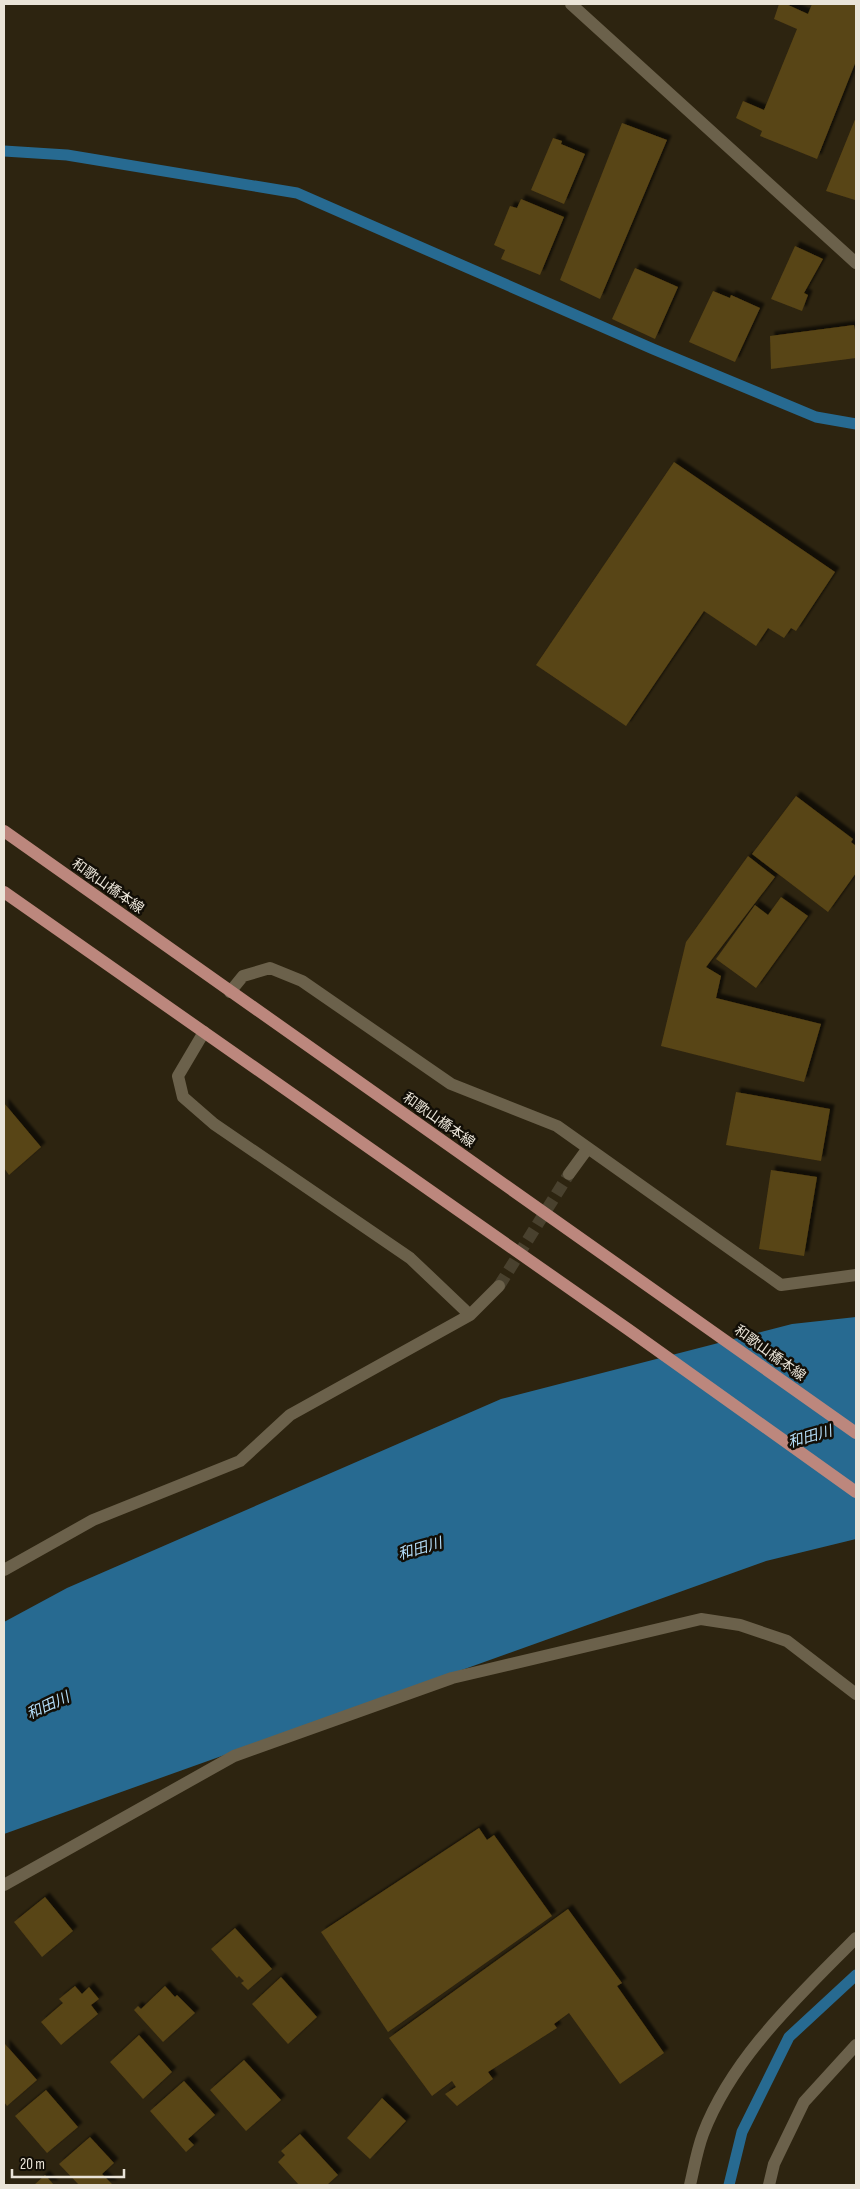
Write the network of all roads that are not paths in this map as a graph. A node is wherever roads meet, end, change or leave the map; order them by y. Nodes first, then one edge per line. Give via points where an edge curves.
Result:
1 (571, 4) edge
2 (856, 263) edge
3 (4, 831) edge
4 (4, 892) edge
5 (230, 992) junction
6 (204, 1032) junction
7 (588, 1148) junction
8 (568, 1174) tunnel mouth
9 (856, 1275) edge
10 (499, 1286) tunnel mouth
11 (470, 1315) junction
12 (856, 1433) edge
13 (856, 1492) edge
14 (4, 1570) edge
15 (856, 1694) edge
16 (4, 1885) edge
17 (856, 1938) edge
18 (856, 2046) edge
19 (690, 2185) edge
20 (769, 2185) edge

1 - 2 street
3 - 5 main road, 和歌山橋本線
4 - 6 main road
5 - 7 street via 243,976 270,968 302,981 451,1084 557,1126
5 - 12 main road, 和歌山橋本線
6 - 11 street via 178,1076 183,1097 214,1124 410,1258
6 - 13 main road
7 - 8 street
7 - 9 street via 781,1285
10 - 11 street
11 - 14 street via 290,1415 240,1461 93,1520
15 - 16 street via 787,1641 740,1625 701,1619 452,1678 234,1756
17 - 19 street via 776,2020 730,2080 703,2134
18 - 20 street via 804,2102 774,2164

